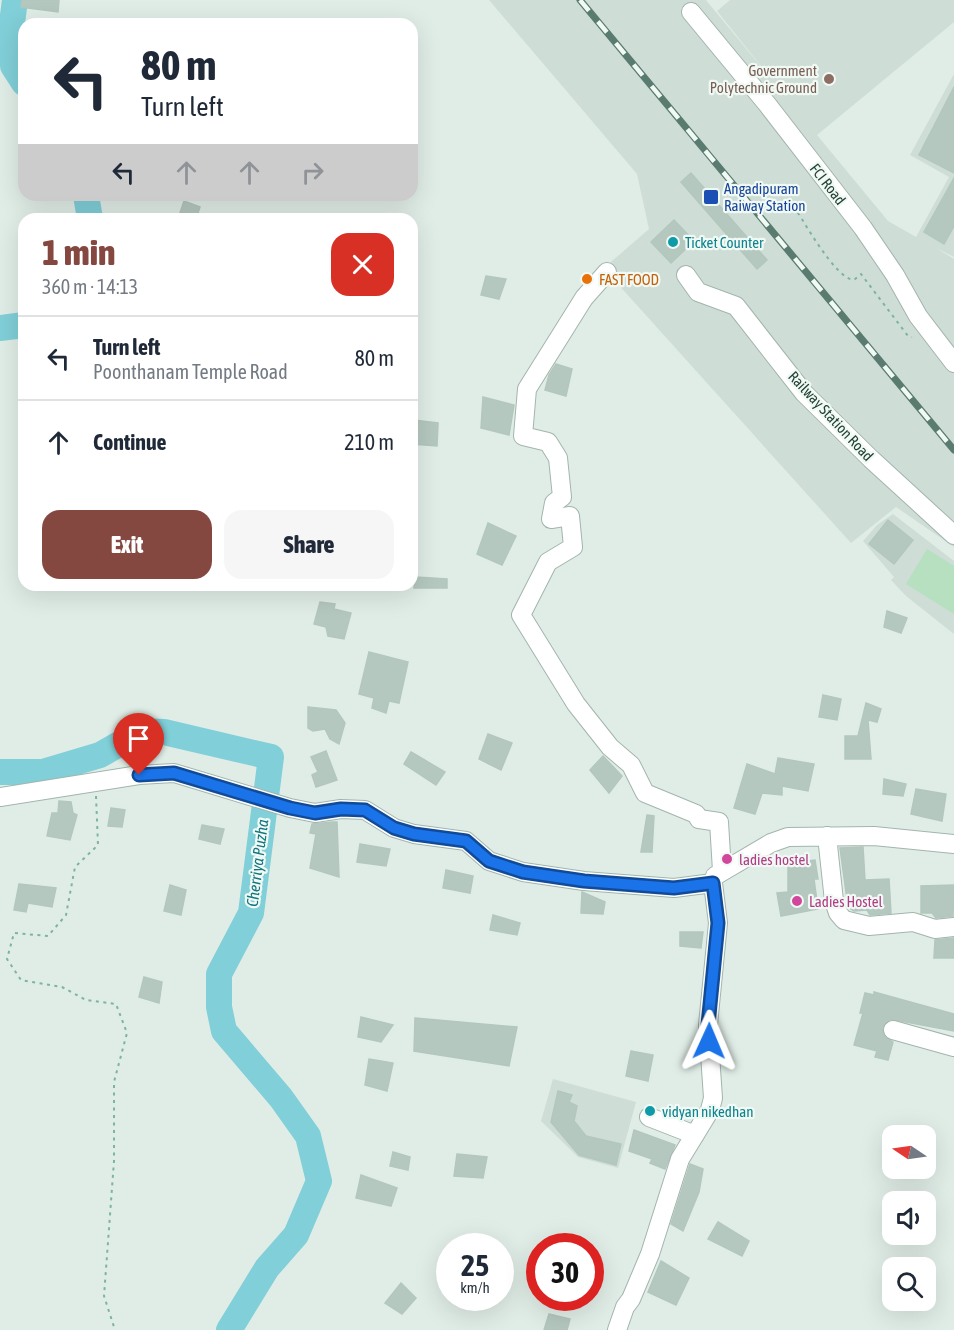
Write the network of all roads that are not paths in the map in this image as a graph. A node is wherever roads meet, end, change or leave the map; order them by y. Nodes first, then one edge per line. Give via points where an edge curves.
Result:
1 (691, 12) dead end
2 (607, 272) dead end
3 (686, 275) dead end
4 (954, 363) edge
5 (954, 535) edge
6 (0, 797) edge
7 (827, 836) junction
8 (954, 844) edge
9 (717, 877) junction
10 (954, 927) edge
11 (893, 1029) dead end
12 (954, 1047) edge
13 (650, 1117) dead end
14 (695, 1135) junction
15 (617, 1330) edge

1 - 4 street, FCI Road via 863,228
2 - 9 street via 584,298 527,389 524,436 548,442 558,458 562,497 554,503 551,519 570,516 573,547 548,562 521,615 576,704 610,747 631,765 645,793 696,814 699,819 719,822
3 - 5 street, Railway Station Road via 698,292 736,306 804,393
6 - 9 street via 174,773 315,813 365,810 394,828 466,841 489,861 523,872 674,888
7 - 8 street
7 - 9 street via 788,837 771,843
7 - 10 street via 834,901 844,920 869,926 913,922 935,929
9 - 14 street via 718,923 708,1025 713,1098
11 - 12 street
13 - 14 street
14 - 15 street via 680,1159 650,1254

